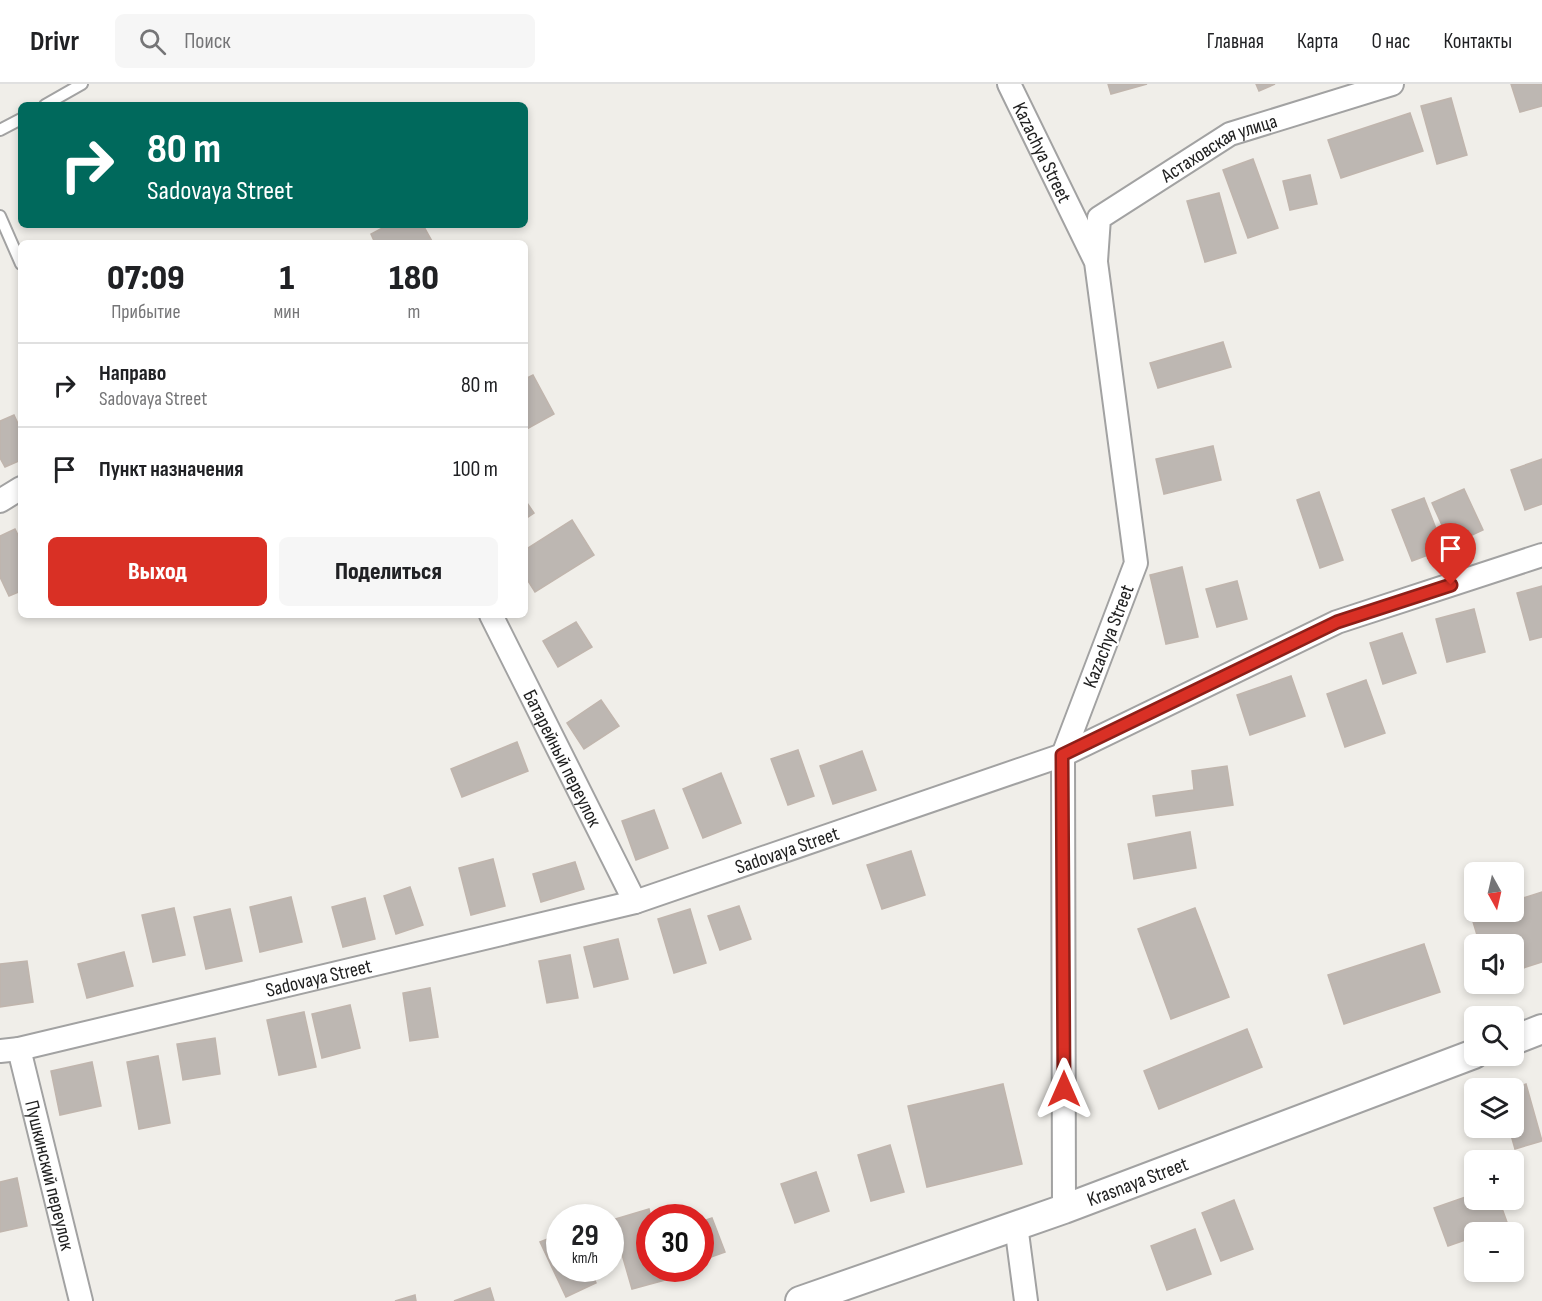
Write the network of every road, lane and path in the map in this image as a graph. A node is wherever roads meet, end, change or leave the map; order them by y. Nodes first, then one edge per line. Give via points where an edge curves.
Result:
1 (82, 84) edge
2 (1009, 84) edge
3 (1392, 84) edge
4 (50, 102) edge
5 (18, 120) edge
6 (0, 130) edge
7 (0, 216) edge
8 (18, 257) edge
9 (1096, 262) junction
10 (18, 490) edge
11 (0, 501) edge
12 (1542, 555) edge
13 (493, 618) edge
14 (1062, 755) junction
15 (635, 902) junction
16 (1542, 1029) edge
17 (1524, 1036) edge
18 (10, 1050) edge
19 (1464, 1058) edge
20 (1064, 1209) junction
21 (1016, 1225) junction
22 (81, 1301) edge
23 (800, 1301) edge
24 (1026, 1301) edge

1 - 4 lane
2 - 9 street, Kazachya Street
3 - 9 street, Астаховская улица via 1230,134 1099,218
5 - 6 lane
7 - 8 lane
9 - 14 street, Kazachya Street via 1136,563
10 - 11 street
12 - 14 street, Sadovaya Street via 1337,622
13 - 15 street, Батарейный переулок
14 - 15 street, Sadovaya Street
14 - 20 street, Kazachya Street
15 - 18 street, Sadovaya Street
16 - 17 street
18 - 22 street, Пушкинский переулок
19 - 20 street, Krasnaya Street
20 - 21 street, Krasnaya Street
21 - 23 street, Krasnaya Street
21 - 24 street

